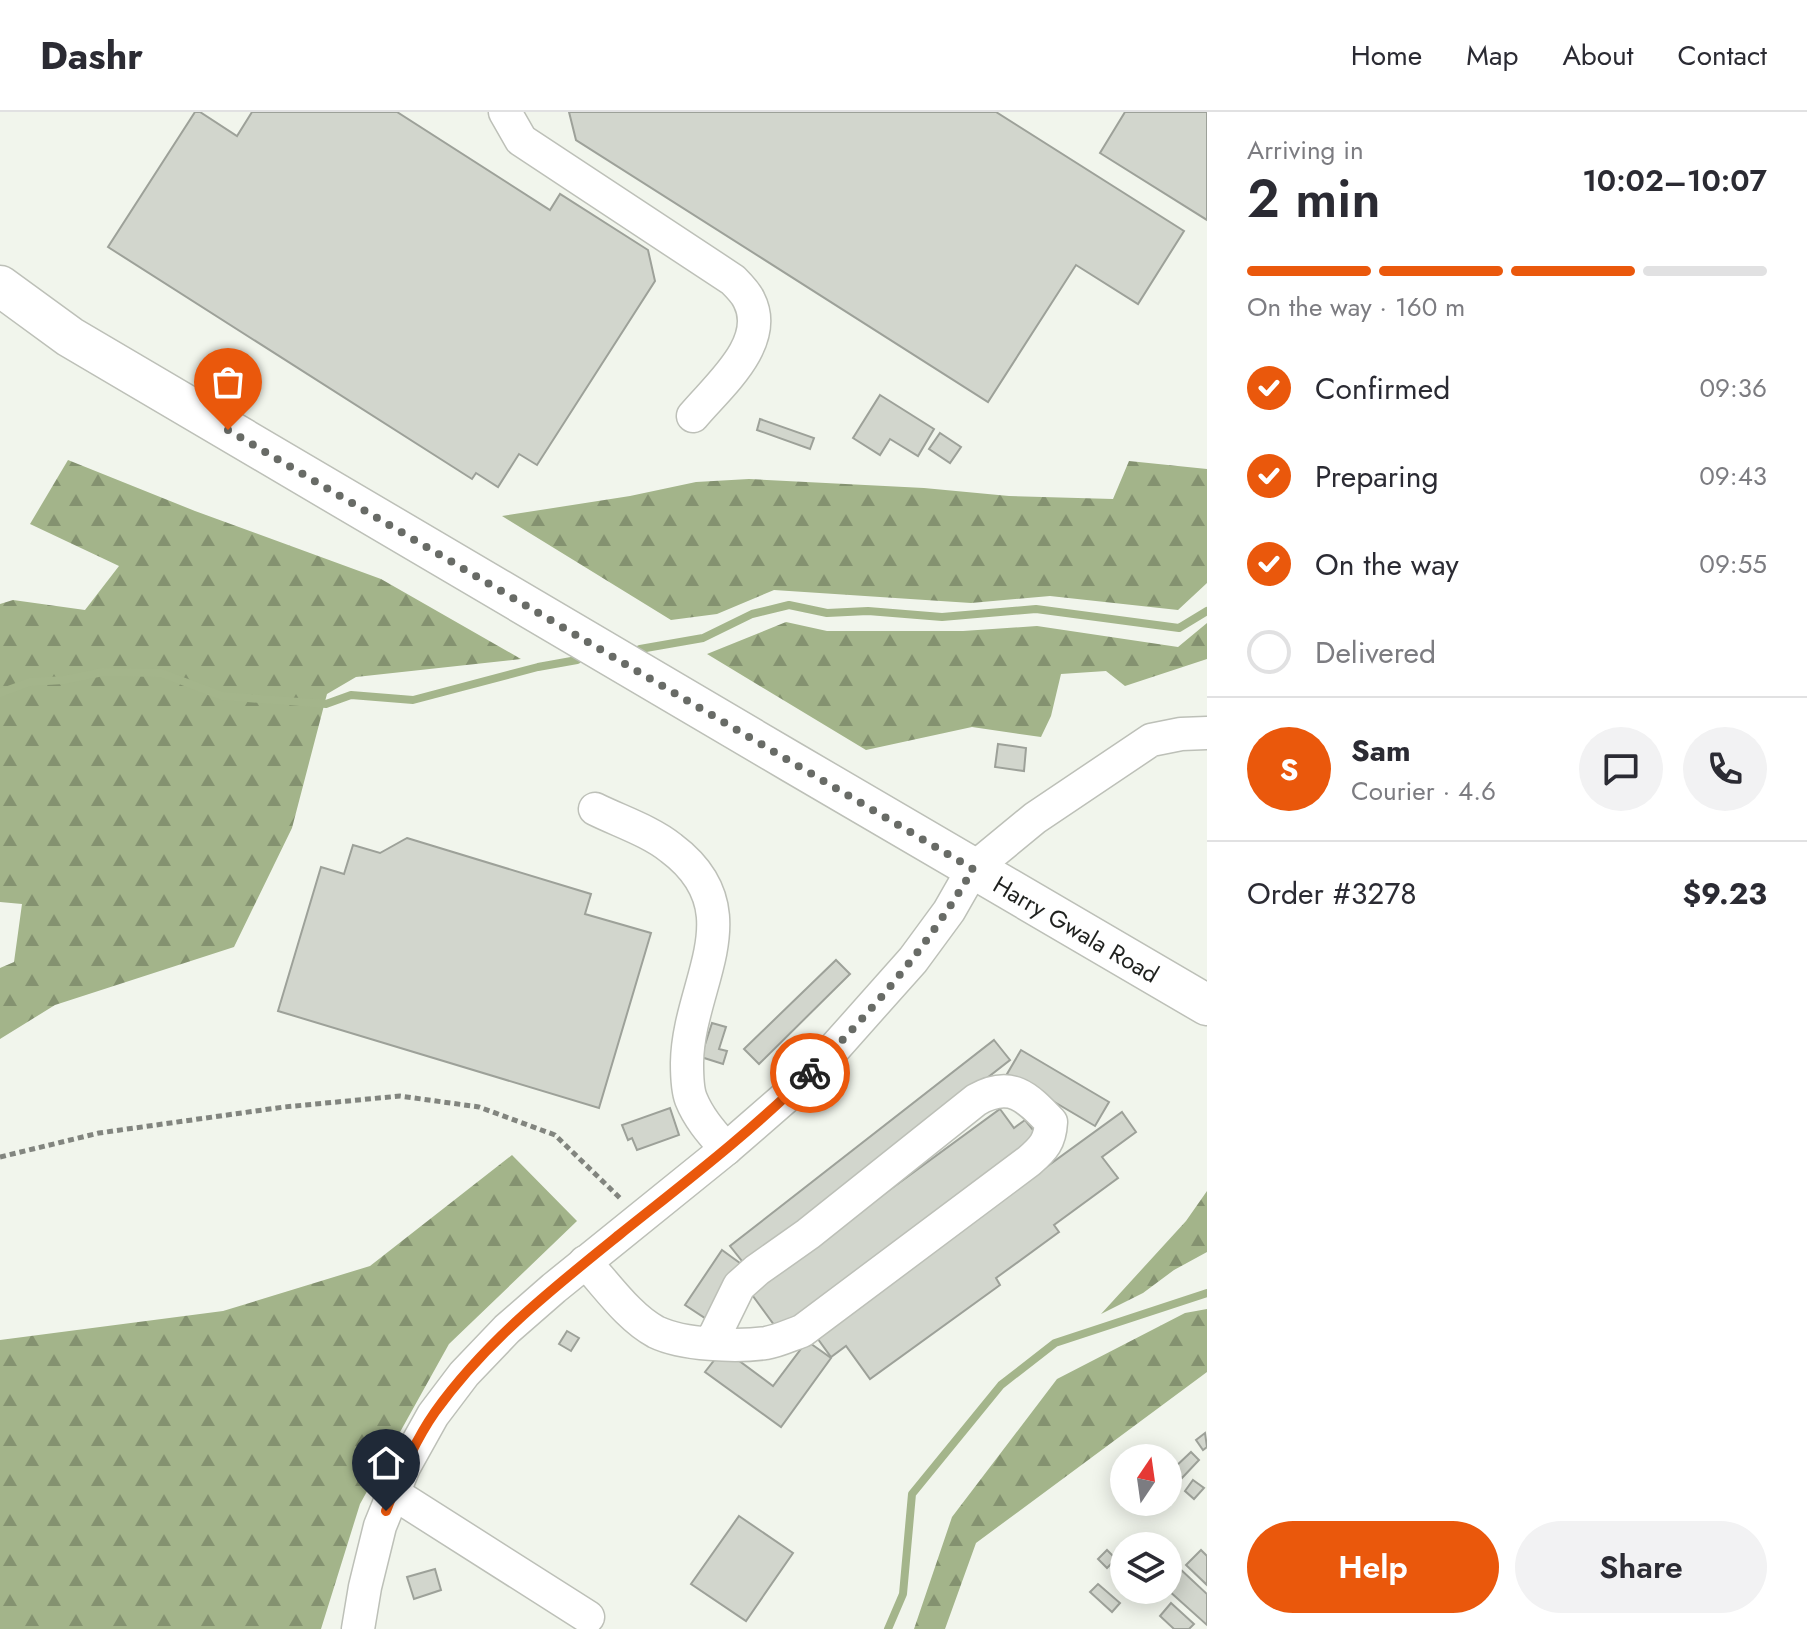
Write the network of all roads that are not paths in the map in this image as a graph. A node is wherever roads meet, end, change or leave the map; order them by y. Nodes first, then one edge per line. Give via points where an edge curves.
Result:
1 (505, 112) edge
2 (0, 286) edge
3 (693, 416) dead end
4 (1207, 733) edge
5 (595, 809) dead end
6 (973, 869) junction
7 (1207, 1005) edge
8 (726, 1149) junction
9 (585, 1262) junction
10 (711, 1343) junction
11 (393, 1493) junction
12 (588, 1617) dead end
13 (358, 1629) edge

1 - 3 street via 521,140 733,280 749,299 752,340
2 - 6 main road, Harry Gwala Road via 70,337
4 - 6 street via 1151,740 1035,818
5 - 8 street via 670,846 697,872 710,894 714,922 687,1045 687,1070 690,1097
6 - 7 main road, Harry Gwala Road
6 - 8 street via 903,971 832,1051
8 - 9 street
9 - 10 street via 655,1331
9 - 11 street via 464,1374 433,1415
10 - 10 street via 766,1343 802,1331 1029,1161 1051,1137 1051,1122 1030,1100 1009,1090 976,1100 739,1286
11 - 12 street
11 - 13 street via 380,1526

